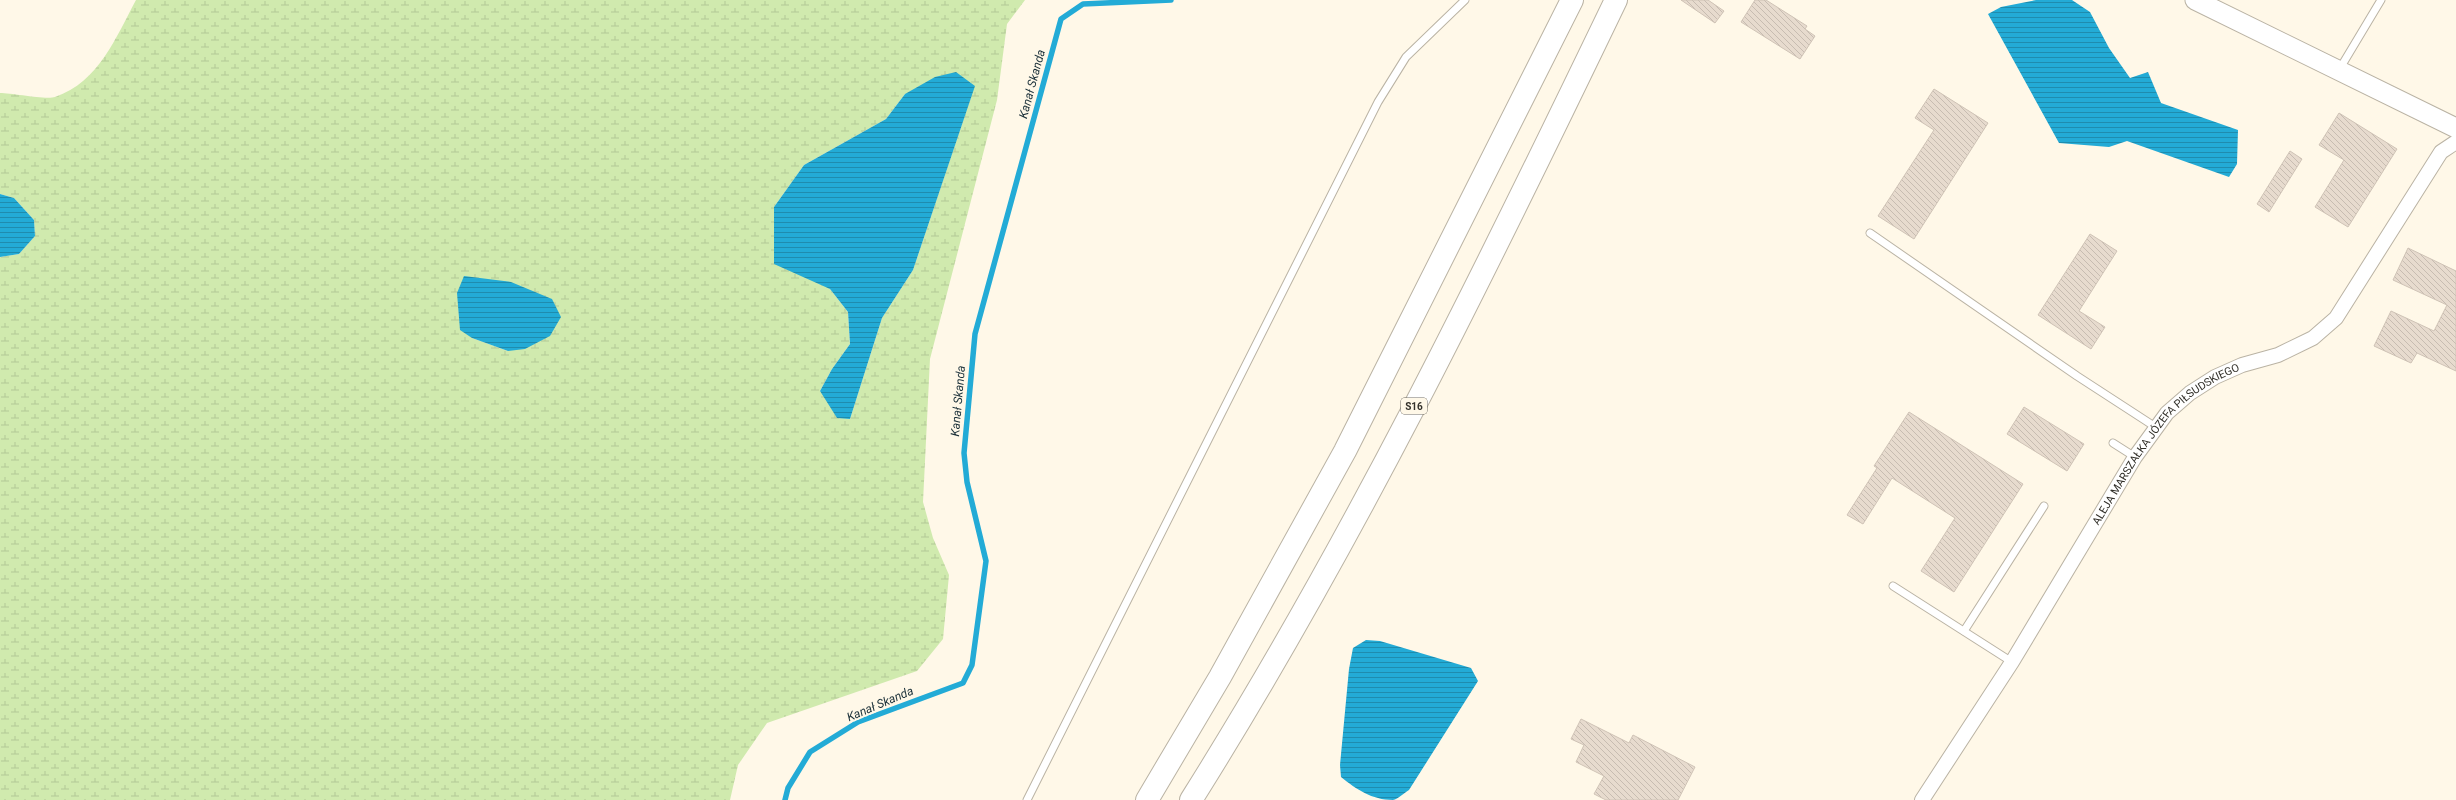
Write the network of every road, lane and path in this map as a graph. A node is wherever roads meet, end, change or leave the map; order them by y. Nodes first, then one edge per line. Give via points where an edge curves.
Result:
1 (1465, 0) edge
2 (1572, 0) edge
3 (1616, 0) edge
4 (2195, 0) edge
5 (2381, 0) edge
6 (2339, 70) junction
7 (2456, 128) edge
8 (2456, 142) edge
9 (1870, 233) dead end
10 (2156, 428) junction
11 (2113, 443) dead end
12 (2135, 457) junction
13 (2044, 506) dead end
14 (1893, 586) dead end
15 (1964, 631) junction
16 (2012, 662) junction
17 (1027, 800) edge
18 (1147, 800) edge
19 (1191, 800) edge
20 (1922, 800) edge

1 - 17 lane via 1406,57 1378,102
2 - 18 highway via 1345,451 1220,677
3 - 19 highway, S16 via 1504,232 1428,380 1255,699
4 - 6 street
5 - 6 lane
6 - 7 street
8 - 10 street, ALEJA MARSZAŁKA JÓZEFA PIŁSUDSKIEGO via 2441,152 2336,318 2313,338 2278,355 2242,364 2190,393 2167,413
9 - 10 lane
10 - 12 street, ALEJA MARSZAŁKA JÓZEFA PIŁSUDSKIEGO
11 - 12 lane
12 - 16 street, ALEJA MARSZAŁKA JÓZEFA PIŁSUDSKIEGO
13 - 15 lane
14 - 15 lane
15 - 16 lane
16 - 20 street, ALEJA MARSZAŁKA JÓZEFA PIŁSUDSKIEGO

